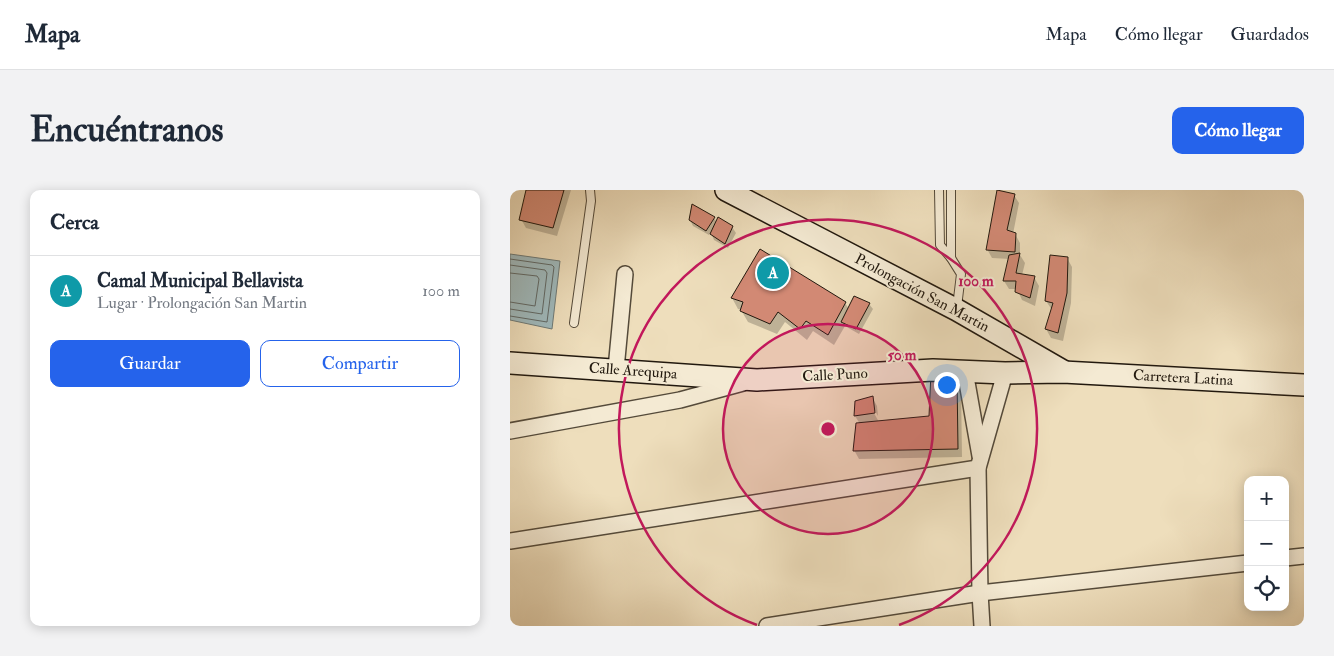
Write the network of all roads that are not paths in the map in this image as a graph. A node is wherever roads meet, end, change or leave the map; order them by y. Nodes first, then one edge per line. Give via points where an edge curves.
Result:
1 (590, 190) edge
2 (726, 190) edge
3 (939, 190) edge
4 (951, 190) edge
5 (951, 258) junction
6 (625, 274) dead end
7 (957, 310) junction
8 (574, 323) dead end
9 (510, 363) edge
10 (616, 369) junction
11 (965, 371) junction
12 (1063, 372) junction
13 (1005, 373) junction
14 (757, 380) junction
15 (1304, 385) edge
16 (510, 431) edge
17 (980, 464) junction
18 (510, 541) edge
19 (1304, 556) edge
20 (1289, 558) edge
21 (1244, 563) edge
22 (980, 593) junction
23 (767, 626) edge
24 (982, 626) edge

1 - 8 lane
2 - 7 main road, Prolongación San Martin
3 - 5 lane via 940,245
4 - 5 lane
5 - 7 lane via 961,274
6 - 10 street
7 - 12 main road, Prolongación San Martin
9 - 10 main road, Calle Arequipa
10 - 14 main road, Calle Arequipa
11 - 13 main road, Calle Puno
11 - 14 main road, Calle Puno
11 - 17 street
12 - 13 main road, Calle Puno
12 - 15 main road, Carretera Latina
13 - 17 street
14 - 16 street via 680,400
17 - 18 street
17 - 22 street
19 - 20 street
21 - 22 street
22 - 23 street
22 - 24 street

